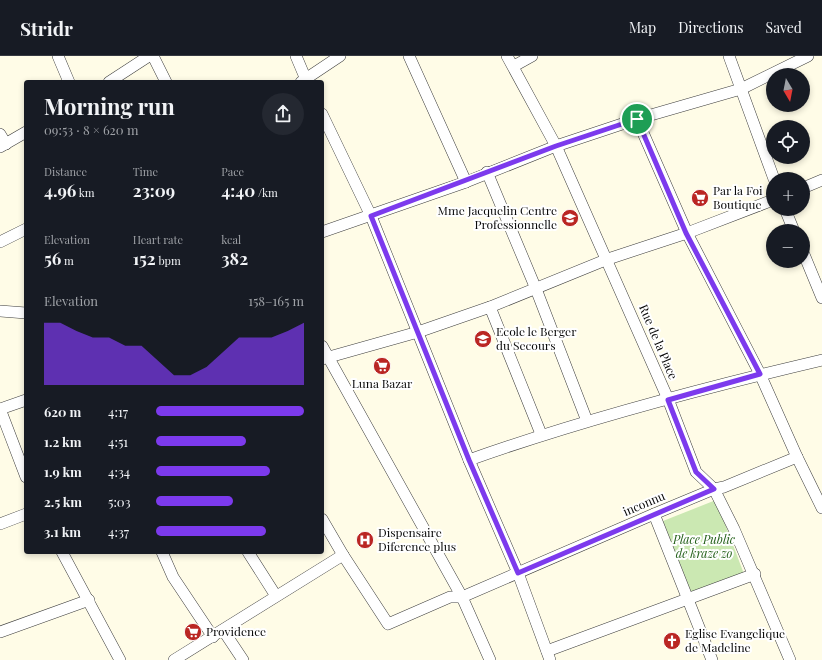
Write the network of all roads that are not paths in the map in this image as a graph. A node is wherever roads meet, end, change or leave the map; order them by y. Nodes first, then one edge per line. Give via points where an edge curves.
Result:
1 (58, 56) edge
2 (149, 56) edge
3 (152, 56) edge
4 (296, 56) edge
5 (340, 56) edge
6 (409, 56) edge
7 (507, 56) edge
8 (532, 56) edge
9 (729, 56) edge
10 (808, 56) edge
11 (514, 66) junction
12 (68, 80) edge
13 (111, 80) edge
14 (165, 80) edge
15 (304, 80) edge
16 (305, 80) edge
17 (741, 89) junction
18 (324, 118) edge
19 (637, 119) junction
20 (24, 133) edge
21 (0, 134) edge
22 (3, 146) edge
23 (556, 146) junction
24 (487, 172) junction
25 (771, 172) edge
26 (822, 180) edge
27 (466, 182) junction
28 (810, 185) edge
29 (766, 203) edge
30 (371, 216) junction
31 (24, 230) edge
32 (324, 231) edge
33 (686, 233) junction
34 (0, 242) edge
35 (608, 259) junction
36 (810, 268) edge
37 (536, 289) junction
38 (822, 298) edge
39 (490, 307) junction
40 (0, 311) edge
41 (24, 314) edge
42 (418, 332) junction
43 (325, 358) edge
44 (822, 360) edge
45 (760, 374) junction
46 (668, 400) junction
47 (24, 401) edge
48 (0, 409) edge
49 (586, 421) junction
50 (541, 434) junction
51 (797, 457) junction
52 (469, 460) junction
53 (24, 472) edge
54 (714, 489) junction
55 (819, 494) edge
56 (822, 508) edge
57 (654, 514) junction
58 (24, 515) edge
59 (324, 523) edge
60 (0, 524) edge
61 (63, 554) edge
62 (163, 554) edge
63 (249, 554) edge
64 (342, 555) junction
65 (518, 573) junction
66 (755, 574) junction
67 (276, 596) junction
68 (462, 597) junction
69 (688, 599) junction
70 (89, 600) junction
71 (223, 630) junction
72 (0, 632) edge
73 (213, 636) junction
74 (548, 656) edge
75 (120, 660) edge
76 (174, 660) edge
77 (243, 660) edge
78 (490, 660) edge
79 (712, 660) edge
80 (790, 660) edge

1 - 12 street
2 - 13 street
3 - 14 street
4 - 15 street
5 - 16 street
6 - 27 street
7 - 11 street, Rue de la Place
8 - 11 street
9 - 17 street
10 - 17 street
11 - 23 street, Rue de la Place
17 - 19 street
17 - 25 street
18 - 30 street
19 - 23 street
19 - 33 street
20 - 22 street
21 - 22 street
23 - 24 street
23 - 35 street, Rue de la Place
24 - 27 street
24 - 37 street
26 - 28 street
27 - 30 street
29 - 33 street
30 - 32 street
30 - 42 street
31 - 34 street
33 - 35 street
33 - 45 street
35 - 37 street
35 - 46 street, Rue de la Place
36 - 38 street
37 - 39 street
37 - 49 street
39 - 42 street
39 - 50 street
40 - 41 street
42 - 43 street
42 - 52 street
43 - 68 street
44 - 45 street
45 - 46 street
45 - 51 street
46 - 49 street
46 - 54 street, Rue de la Place via 696,472
47 - 48 street
48 - 53 street
49 - 50 street
50 - 52 street
51 - 54 street, inconnu
51 - 55 street
52 - 65 street
54 - 57 street, inconnu
54 - 66 street, Rue de la Place
55 - 56 street
57 - 65 street, inconnu
57 - 69 street
58 - 60 street
59 - 64 street
61 - 70 street
62 - 73 street via 174,577
63 - 67 street
64 - 67 street
64 - 68 street, inconnu via 388,624 435,602 450,597
65 - 68 street, inconnu
65 - 74 street
66 - 69 street
66 - 80 street, Rue de la Place
67 - 71 street
68 - 78 street
69 - 74 street
69 - 79 street
70 - 72 street
70 - 75 street
71 - 73 street
71 - 77 street
73 - 76 street

